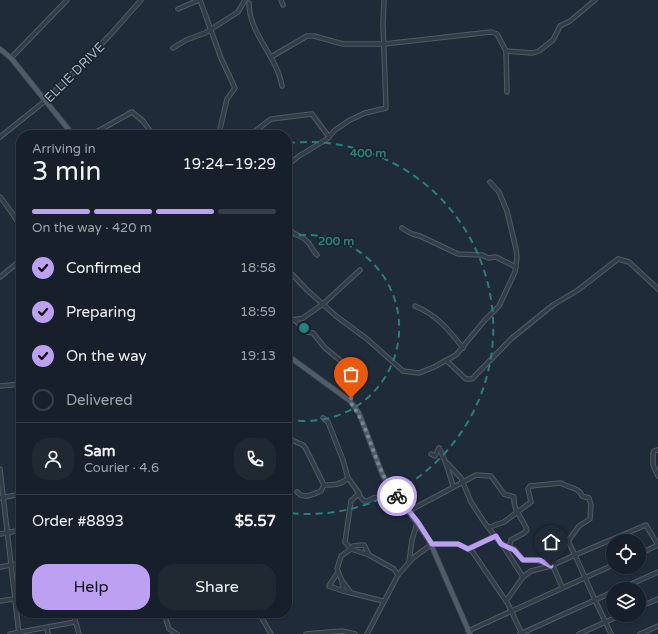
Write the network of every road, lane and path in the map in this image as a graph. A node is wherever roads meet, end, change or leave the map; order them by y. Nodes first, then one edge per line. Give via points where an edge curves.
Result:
1 (67, 0) edge
2 (141, 0) edge
3 (199, 0) edge
4 (253, 0) edge
5 (281, 0) edge
6 (384, 0) edge
7 (595, 0) edge
8 (247, 1) edge
9 (283, 5) dead end
10 (178, 10) dead end
11 (210, 28) junction
12 (384, 44) junction
13 (172, 48) dead end
14 (0, 49) edge
15 (506, 51) junction
16 (271, 57) junction
17 (11, 58) junction
18 (282, 86) dead end
19 (507, 92) dead end
20 (45, 101) junction
21 (68, 130) edge
22 (100, 130) edge
23 (149, 130) edge
24 (220, 130) edge
25 (257, 130) edge
26 (0, 137) edge
27 (328, 138) junction
28 (292, 162) edge
29 (490, 182) dead end
30 (0, 197) edge
31 (16, 219) edge
32 (402, 228) dead end
33 (292, 233) edge
34 (317, 255) dead end
35 (16, 264) edge
36 (516, 267) junction
37 (360, 270) dead end
38 (292, 274) edge
39 (0, 277) edge
40 (658, 289) edge
41 (323, 304) junction
42 (415, 306) dead end
43 (292, 318) edge
44 (294, 320) junction
45 (463, 348) junction
46 (292, 359) edge
47 (447, 361) junction
48 (16, 384) edge
49 (0, 386) edge
50 (350, 402) junction
51 (323, 418) dead end
52 (292, 440) edge
53 (658, 450) edge
54 (431, 454) dead end
55 (447, 463) junction
56 (0, 469) edge
57 (658, 476) edge
58 (348, 478) junction
59 (463, 482) junction
60 (324, 485) junction
61 (453, 486) junction
62 (391, 489) junction
63 (297, 492) dead end
64 (16, 495) edge
65 (359, 495) junction
66 (1, 498) edge
67 (409, 511) junction
68 (517, 513) junction
69 (418, 522) junction
70 (490, 528) junction
71 (16, 531) edge
72 (7, 533) junction
73 (0, 534) edge
74 (496, 536) junction
75 (432, 544) junction
76 (501, 544) junction
77 (658, 545) edge
78 (509, 548) junction
79 (351, 549) junction
80 (468, 549) junction
81 (646, 551) edge
82 (369, 555) junction
83 (575, 555) junction
84 (409, 562) junction
85 (16, 564) edge
86 (10, 565) junction
87 (551, 566) junction
88 (0, 567) edge
89 (606, 568) edge
90 (338, 572) junction
91 (658, 572) edge
92 (398, 575) junction
93 (523, 577) junction
94 (585, 577) junction
95 (342, 581) junction
96 (636, 582) edge
97 (562, 588) junction
98 (343, 591) junction
99 (351, 593) junction
100 (606, 595) edge
101 (14, 599) junction
102 (658, 599) edge
103 (595, 600) junction
104 (0, 601) edge
105 (383, 601) junction
106 (506, 601) junction
107 (646, 604) edge
108 (511, 611) junction
109 (16, 616) edge
110 (16, 618) edge
111 (74, 618) edge
112 (166, 618) edge
113 (262, 618) edge
114 (75, 622) junction
115 (605, 622) junction
116 (658, 626) edge
117 (47, 628) junction
118 (18, 633) edge
119 (469, 633) edge
120 (10, 634) edge
121 (48, 634) edge
122 (78, 634) edge
123 (177, 634) edge
124 (271, 634) edge
125 (306, 634) edge
126 (355, 634) edge
127 (367, 634) edge
128 (521, 634) edge
129 (578, 634) edge
130 (611, 634) edge
131 (640, 634) edge

1 - 17 street
2 - 20 street, ELLIE DRIVE
3 - 10 street
3 - 11 street
4 - 8 street
5 - 9 street
6 - 12 street
7 - 15 street via 560,26 553,40 539,51
8 - 11 street via 238,12
8 - 16 street via 252,20 265,50
11 - 13 street via 205,33
11 - 24 street via 225,68 235,84 227,99
12 - 15 street via 490,32 498,34
12 - 16 street via 343,44 307,36
12 - 27 street via 386,108 364,113 335,130
14 - 17 main road
15 - 19 street
16 - 18 street via 279,71
17 - 20 main road
20 - 21 main road
20 - 26 street, ELLIE DRIVE
22 - 23 street via 132,112
25 - 27 street via 271,119 310,114 314,115
27 - 28 street
29 - 36 street via 499,192 507,211 516,249
30 - 31 street
32 - 36 street via 458,254 496,257
33 - 34 street via 308,241
35 - 39 street
36 - 45 street via 499,306
37 - 41 street
38 - 41 street
40 - 47 street via 629,262 618,259 512,338 472,379 466,379
41 - 44 street via 303,318
41 - 47 street via 403,371 419,373
42 - 45 street via 441,321
43 - 44 street
44 - 50 street via 307,332 313,333 325,348 346,365 353,384
45 - 47 street
46 - 50 main road
48 - 49 street
50 - 62 main road via 359,414 378,467
51 - 58 street via 328,422
52 - 60 street via 306,449
53 - 57 street via 653,452 653,465
54 - 55 street via 435,456 439,448
55 - 59 street
55 - 61 street
56 - 66 street
58 - 60 street via 336,485
58 - 65 street via 355,485
59 - 61 street
59 - 68 street via 476,475 491,476 504,494 514,497
59 - 70 street via 478,514
60 - 63 street via 321,490 305,497
61 - 67 street
62 - 65 street via 385,496 368,501 364,501
62 - 67 main road
64 - 66 street
65 - 79 street via 351,500 349,509 345,542
66 - 72 street
67 - 69 main road
68 - 70 street
68 - 78 street via 527,530 511,540
68 - 83 street via 532,502 528,489 530,486 561,483 581,492 582,496 589,498 590,519 579,526 568,541
69 - 75 main road
69 - 84 street
70 - 74 street
71 - 72 street
72 - 73 street
72 - 86 street
74 - 76 street
74 - 80 street
75 - 80 street via 458,544
75 - 84 street
75 - 119 main road
76 - 78 street
76 - 93 street
77 - 81 street
77 - 83 street via 646,525
78 - 87 street via 523,560 540,560
79 - 82 street
79 - 82 street via 353,546 364,545
79 - 90 street via 339,559
80 - 106 street via 472,551
82 - 92 street
83 - 87 street
83 - 94 street
84 - 92 street
85 - 86 street
86 - 88 street
86 - 101 street
87 - 93 street via 531,571
87 - 97 street
89 - 94 street
90 - 95 street
90 - 98 street via 330,586
91 - 96 street
92 - 105 street
93 - 106 street
94 - 97 street
94 - 103 street
95 - 98 street
95 - 99 street
97 - 108 street
98 - 99 street
99 - 105 street
100 - 103 street
101 - 104 street
101 - 109 street
102 - 107 street
103 - 115 street
103 - 128 street
105 - 127 street
106 - 108 street
108 - 119 street
108 - 128 street
110 - 118 street
111 - 114 street
112 - 123 street via 169,629
113 - 124 street
114 - 117 street
114 - 122 street
115 - 129 street
115 - 130 street
116 - 131 street
117 - 118 street
117 - 121 street
118 - 120 street
125 - 126 street via 342,631

